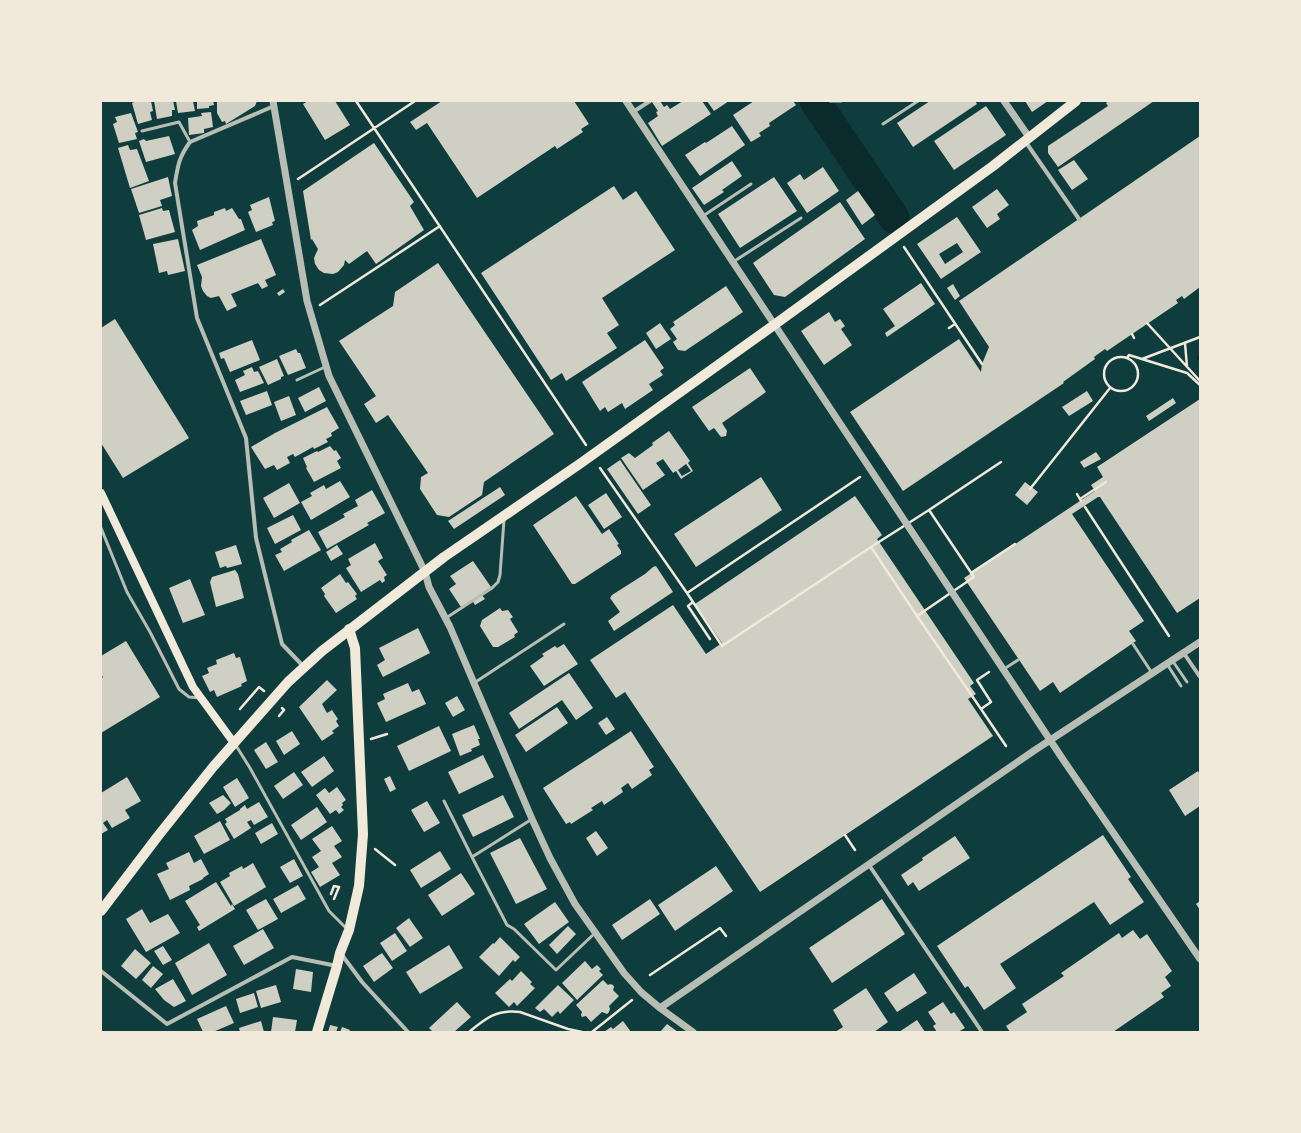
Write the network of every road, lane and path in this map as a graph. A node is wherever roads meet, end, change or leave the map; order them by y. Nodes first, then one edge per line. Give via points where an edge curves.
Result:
1 (356, 101) edge
2 (415, 101) edge
3 (626, 101) edge
4 (650, 101) edge
5 (830, 101) edge
6 (841, 101) edge
7 (918, 101) edge
8 (1004, 101) edge
9 (1076, 101) edge
10 (273, 104) edge
11 (633, 112) junction
12 (883, 124) dead end
13 (375, 129) junction
14 (142, 132) dead end
15 (1027, 139) junction
16 (190, 142) junction
17 (296, 181) dead end
18 (751, 184) dead end
19 (703, 216) junction
20 (801, 218) dead end
21 (1079, 219) dead end
22 (440, 226) junction
23 (904, 247) dead end
24 (733, 262) junction
25 (320, 305) dead end
26 (1147, 323) dead end
27 (955, 324) junction
28 (774, 325) junction
29 (949, 328) dead end
30 (1132, 334) dead end
31 (1200, 337) edge
32 (1134, 338) dead end
33 (1186, 343) junction
34 (1127, 358) junction
35 (1142, 359) junction
36 (982, 364) dead end
37 (326, 366) junction
38 (1187, 373) junction
39 (298, 380) dead end
40 (1200, 381) edge
41 (1200, 385) edge
42 (1110, 388) junction
43 (587, 446) dead end
44 (1001, 462) dead end
45 (600, 468) dead end
46 (860, 477) dead end
47 (1106, 482) dead end
48 (1030, 489) dead end
49 (101, 493) edge
50 (1077, 494) dead end
51 (1085, 507) dead end
52 (929, 510) dead end
53 (504, 516) junction
54 (101, 528) edge
55 (1015, 544) dead end
56 (871, 546) dead end
57 (425, 572) junction
58 (971, 573) dead end
59 (687, 593) junction
60 (693, 602) junction
61 (917, 616) dead end
62 (445, 618) junction
63 (564, 624) dead end
64 (349, 629) junction
65 (1169, 636) dead end
66 (710, 639) dead end
67 (1200, 642) edge
68 (1133, 644) dead end
69 (1184, 652) junction
70 (1018, 660) dead end
71 (1169, 662) junction
72 (304, 667) junction
73 (1004, 669) junction
74 (990, 672) dead end
75 (1152, 673) junction
76 (1200, 677) edge
77 (1187, 682) dead end
78 (474, 683) junction
79 (260, 686) dead end
80 (1181, 686) dead end
81 (201, 698) junction
82 (240, 709) dead end
83 (981, 709) junction
84 (387, 734) dead end
85 (371, 739) dead end
86 (1050, 740) junction
87 (234, 743) junction
88 (1006, 746) dead end
89 (444, 801) dead end
90 (532, 819) junction
91 (845, 835) dead end
92 (374, 848) dead end
93 (854, 850) dead end
94 (472, 857) junction
95 (395, 865) dead end
96 (869, 865) junction
97 (329, 901) dead end
98 (333, 902) dead end
99 (101, 911) edge
100 (349, 930) junction
101 (595, 933) junction
102 (726, 936) dead end
103 (340, 953) junction
104 (1200, 960) edge
105 (337, 966) junction
106 (101, 971) edge
107 (650, 975) dead end
108 (637, 996) dead end
109 (660, 1008) junction
110 (317, 1032) edge
111 (408, 1032) edge
112 (469, 1032) edge
113 (582, 1032) edge
114 (592, 1032) edge
115 (693, 1032) edge
116 (982, 1032) edge

1 - 13 path
2 - 13 path
3 - 11 street
4 - 11 street
5 - 6 lane
7 - 12 lane
8 - 15 street
9 - 15 main road
10 - 16 street
10 - 37 street via 307,301
11 - 19 street
13 - 17 path
13 - 22 path
14 - 16 lane via 178,122
15 - 21 street
15 - 28 main road
16 - 72 street via 182,153 175,183 198,318 246,438 256,538 282,644
18 - 19 lane
19 - 24 street
20 - 24 lane
22 - 25 path
22 - 43 path
23 - 27 path
24 - 28 street
26 - 40 path
27 - 29 path
27 - 36 path
28 - 53 main road
28 - 73 street
30 - 32 path
31 - 33 path
33 - 35 path
33 - 38 path
34 - 35 path via 1129,355
34 - 42 path via 1117,357 1107,363 1103,373
34 - 42 path via 1136,365 1137,380 1125,391
35 - 38 path
37 - 39 lane
37 - 57 street via 353,427
38 - 41 path
42 - 48 path
44 - 52 path
45 - 59 path
46 - 59 path
47 - 50 path via 1080,500
49 - 81 main road via 193,687
51 - 65 path
53 - 57 main road
53 - 62 lane via 498,582
54 - 81 lane via 127,592 178,689 190,697
55 - 58 path
56 - 60 path via 722,646
57 - 62 street via 429,587
57 - 64 main road
59 - 60 path
60 - 66 path via 688,606
61 - 83 path
62 - 78 street
63 - 78 lane
64 - 72 main road
64 - 100 main road via 355,648 363,834 359,886
67 - 69 street
68 - 75 lane
69 - 71 street
69 - 76 street
70 - 73 lane
71 - 75 street
71 - 77 lane
71 - 80 lane
72 - 87 main road
73 - 86 street
74 - 83 path via 977,680 991,702
75 - 86 street
78 - 90 street
79 - 82 path
81 - 87 main road
83 - 88 path
84 - 85 path
86 - 96 street
86 - 104 street
87 - 99 main road via 213,766
87 - 100 lane via 329,911
89 - 94 lane
90 - 94 lane
90 - 101 street via 575,904
91 - 93 path
92 - 95 path
94 - 101 lane via 507,925 556,970
96 - 109 street
96 - 116 street
97 - 98 path via 334,886 338,887
100 - 103 main road
101 - 109 street via 624,973
102 - 107 path via 720,928
103 - 105 main road
103 - 111 street via 362,982
105 - 106 street via 292,957 167,1024
105 - 110 main road
108 - 114 path
109 - 115 street
112 - 113 path via 486,1018 502,1011 520,1012

